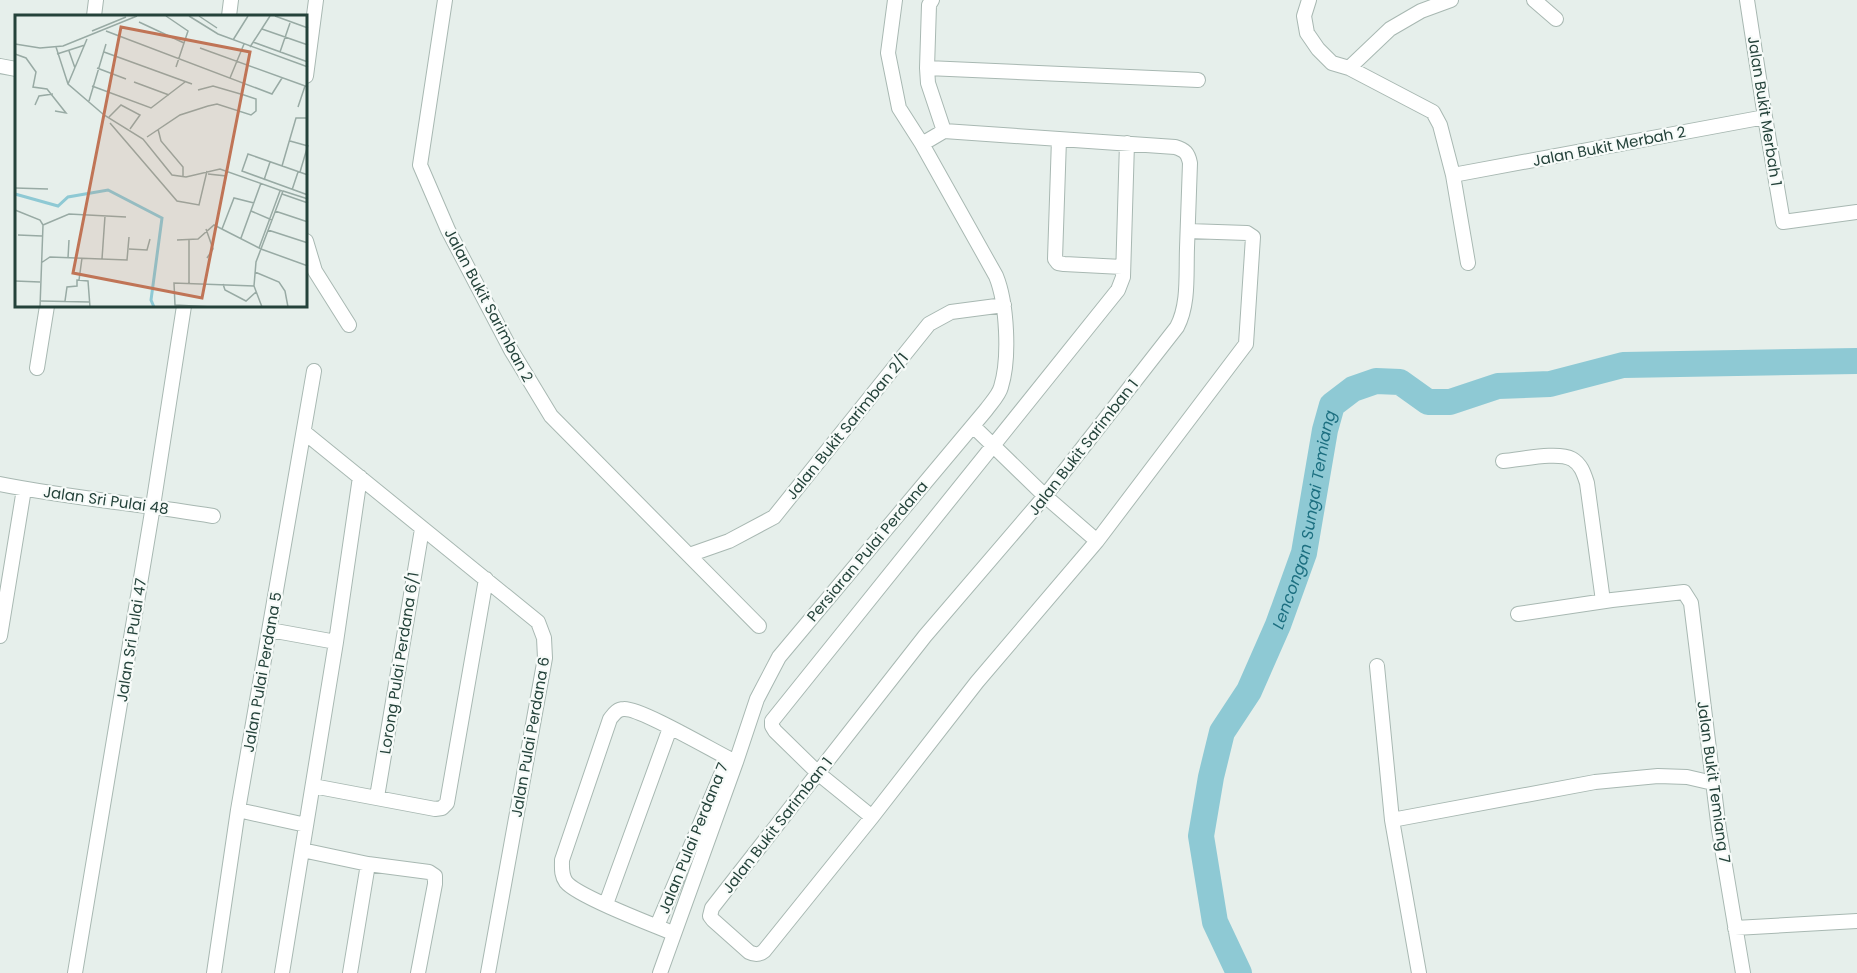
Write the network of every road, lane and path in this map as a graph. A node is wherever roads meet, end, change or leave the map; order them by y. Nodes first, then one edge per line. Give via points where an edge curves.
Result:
1 (96, 0) edge
2 (231, 0) edge
3 (316, 0) edge
4 (445, 0) edge
5 (895, 0) edge
6 (932, 0) edge
7 (1309, 0) edge
8 (1451, 0) edge
9 (1534, 0) edge
10 (1748, 0) edge
11 (94, 15) edge
12 (229, 15) edge
13 (1556, 19) dead end
14 (308, 61) edge
15 (0, 66) edge
16 (927, 68) junction
17 (1349, 68) junction
18 (15, 69) edge
19 (1198, 80) dead end
20 (1765, 117) junction
21 (944, 131) junction
22 (1059, 139) junction
23 (1127, 143) junction
24 (922, 144) junction
25 (1453, 175) junction
26 (1857, 212) edge
27 (1188, 231) junction
28 (308, 248) edge
29 (1468, 263) dead end
30 (1122, 267) junction
31 (1004, 305) junction
32 (47, 308) edge
33 (184, 308) edge
34 (349, 325) dead end
35 (37, 368) dead end
36 (314, 371) dead end
37 (973, 426) junction
38 (304, 432) junction
39 (994, 446) junction
40 (1503, 461) dead end
41 (360, 477) junction
42 (0, 484) edge
43 (24, 489) junction
44 (1045, 496) junction
45 (153, 506) junction
46 (213, 516) dead end
47 (422, 529) junction
48 (1097, 541) junction
49 (689, 555) junction
50 (486, 579) junction
51 (1603, 601) junction
52 (1518, 614) dead end
53 (759, 626) dead end
54 (270, 630) junction
55 (0, 636) edge
56 (336, 642) junction
57 (1377, 666) dead end
58 (670, 728) junction
59 (819, 774) junction
60 (1713, 783) junction
61 (313, 786) junction
62 (377, 797) junction
63 (238, 810) junction
64 (872, 817) junction
65 (1392, 820) junction
66 (306, 825) junction
67 (302, 850) junction
68 (368, 864) junction
69 (606, 904) junction
70 (1857, 921) edge
71 (657, 926) junction
72 (1735, 928) junction
73 (673, 933) junction
74 (75, 973) edge
75 (214, 973) edge
76 (282, 973) edge
77 (350, 973) edge
78 (418, 973) edge
79 (488, 973) edge
80 (660, 973) edge
81 (1419, 973) edge
82 (1743, 973) edge

1 - 11 street
2 - 12 street
3 - 14 street
4 - 49 street, Jalan Bukit Sarimban 2 via 420,165 448,230 550,416
5 - 24 street, Persiaran Pulai Perdana via 888,53 899,108
6 - 16 street
7 - 17 street via 1304,15 1307,33 1332,63
8 - 17 street via 1389,29
9 - 13 street
10 - 20 street, Jalan Bukit Merbah 1
15 - 18 street
16 - 19 street
16 - 21 street
17 - 25 street via 1433,112
20 - 25 street, Jalan Bukit Merbah 2
20 - 26 street, Jalan Bukit Merbah 1 via 1783,222
21 - 22 street, Jalan Bukit Sarimban 1
21 - 24 street
22 - 23 street, Jalan Bukit Sarimban 1
22 - 30 street via 1055,259 1064,264
23 - 27 street, Jalan Bukit Sarimban 1 via 1175,147 1188,155
23 - 30 street
24 - 31 street, Persiaran Pulai Perdana via 996,276
25 - 29 street
27 - 44 street, Jalan Bukit Sarimban 1 via 1183,316
27 - 48 street via 1247,233 1253,237 1246,344
28 - 34 street via 315,271
30 - 39 street via 1118,290
31 - 37 street, Persiaran Pulai Perdana via 1005,365 1001,389
31 - 49 street, Jalan Bukit Sarimban 2/1 via 951,312 929,324 774,517 729,541
32 - 35 street
33 - 45 street, Jalan Sri Pulai 47
36 - 38 street, Jalan Pulai Perdana 5
37 - 39 street
37 - 73 street, Persiaran Pulai Perdana via 779,657 757,699
38 - 41 street, Jalan Pulai Perdana 6
38 - 54 street, Jalan Pulai Perdana 5
39 - 44 street
39 - 59 street via 774,716 775,731
40 - 51 street via 1557,456 1571,459 1581,467 1587,483
41 - 47 street, Jalan Pulai Perdana 6
41 - 56 street
42 - 43 street, Jalan Sri Pulai 48
43 - 45 street, Jalan Sri Pulai 48
43 - 55 street
44 - 48 street
44 - 59 street, Jalan Bukit Sarimban 1 via 926,636
45 - 46 street, Jalan Sri Pulai 48
45 - 74 street, Jalan Sri Pulai 47
47 - 50 street, Jalan Pulai Perdana 6
47 - 62 street, Lorong Pulai Perdana 6/1
48 - 64 street via 977,682
49 - 53 street, Jalan Bukit Sarimban 2
50 - 62 street via 447,804 435,809
50 - 79 street, Jalan Pulai Perdana 6 via 538,622 545,658
51 - 52 street
51 - 60 street, Jalan Bukit Temiang 7 via 1684,592 1688,596
54 - 56 street
54 - 63 street, Jalan Pulai Perdana 5
56 - 61 street
57 - 65 street
58 - 69 street
58 - 69 street, Jalan Pulai Perdana 7 via 623,708 610,719 561,871 573,889
58 - 71 street, Jalan Pulai Perdana 7 via 728,758
59 - 64 street
59 - 64 street, Jalan Bukit Sarimban 1 via 712,908 710,916 749,952 754,955 764,951
60 - 65 street via 1658,776 1595,782
60 - 72 street, Jalan Bukit Temiang 7
61 - 62 street
61 - 66 street
63 - 66 street
63 - 75 street, Jalan Pulai Perdana 5
65 - 81 street
66 - 67 street
67 - 68 street
67 - 76 street
68 - 77 street
68 - 78 street via 435,876
69 - 71 street, Jalan Pulai Perdana 7
70 - 72 street
71 - 73 street, Jalan Pulai Perdana 7
72 - 82 street, Jalan Bukit Temiang 7
73 - 80 street, Persiaran Pulai Perdana

